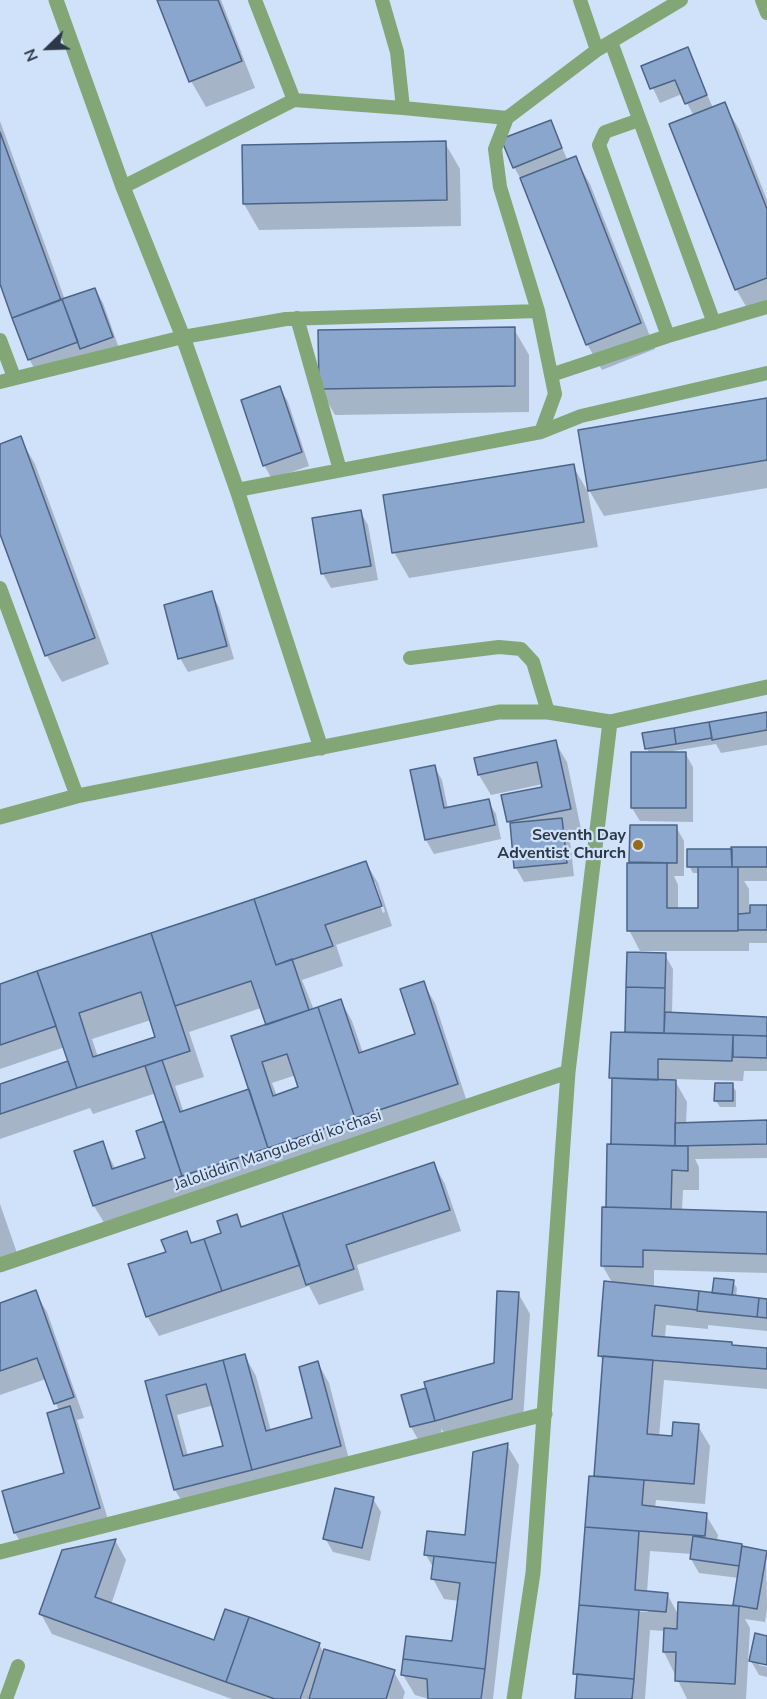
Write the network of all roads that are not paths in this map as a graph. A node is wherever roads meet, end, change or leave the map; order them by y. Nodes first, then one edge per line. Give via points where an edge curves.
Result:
1 (56, 0) edge
2 (255, 0) edge
3 (382, 0) edge
4 (580, 0) edge
5 (681, 0) edge
6 (762, 0) edge
7 (767, 13) edge
8 (611, 42) junction
9 (597, 50) junction
10 (294, 100) junction
11 (403, 108) junction
12 (507, 118) junction
13 (639, 120) junction
14 (123, 187) junction
15 (767, 307) edge
16 (538, 311) junction
17 (297, 318) junction
18 (714, 323) junction
19 (668, 336) junction
20 (183, 337) junction
21 (0, 340) edge
22 (767, 373) edge
23 (551, 375) junction
24 (14, 376) junction
25 (0, 382) edge
26 (541, 432) junction
27 (340, 470) junction
28 (237, 490) junction
29 (0, 588) edge
30 (410, 658) dead end
31 (767, 687) edge
32 (548, 712) junction
33 (610, 722) junction
34 (321, 748) junction
35 (77, 796) junction
36 (0, 817) edge
37 (568, 1072) junction
38 (0, 1265) edge
39 (545, 1414) junction
40 (0, 1552) edge
41 (18, 1666) dead end
42 (6, 1699) edge
43 (514, 1699) edge

1 - 14 street
2 - 10 lane
3 - 11 lane via 397,52
4 - 9 lane
5 - 8 lane
6 - 7 lane
8 - 9 lane
8 - 13 lane
9 - 12 lane
10 - 11 lane
10 - 14 lane
11 - 12 lane
12 - 16 lane via 495,149 500,187
13 - 18 lane
13 - 19 lane via 605,132 599,145
14 - 20 street
15 - 18 lane
16 - 17 lane
16 - 23 lane
17 - 20 lane
17 - 27 lane
18 - 19 lane
19 - 23 lane
20 - 24 lane
20 - 28 street
21 - 24 lane
22 - 26 lane via 581,416
23 - 26 lane via 555,394
24 - 25 lane
26 - 27 lane
27 - 28 lane
28 - 34 street
29 - 35 lane
30 - 32 lane via 499,647 521,649 533,662
31 - 33 street
32 - 33 street
32 - 34 street via 500,712
33 - 37 street
34 - 35 street
35 - 36 street
37 - 38 street, Jaloliddin Manguberdi ko'chasi
37 - 39 street
39 - 40 street
39 - 43 street via 534,1573
41 - 42 lane

